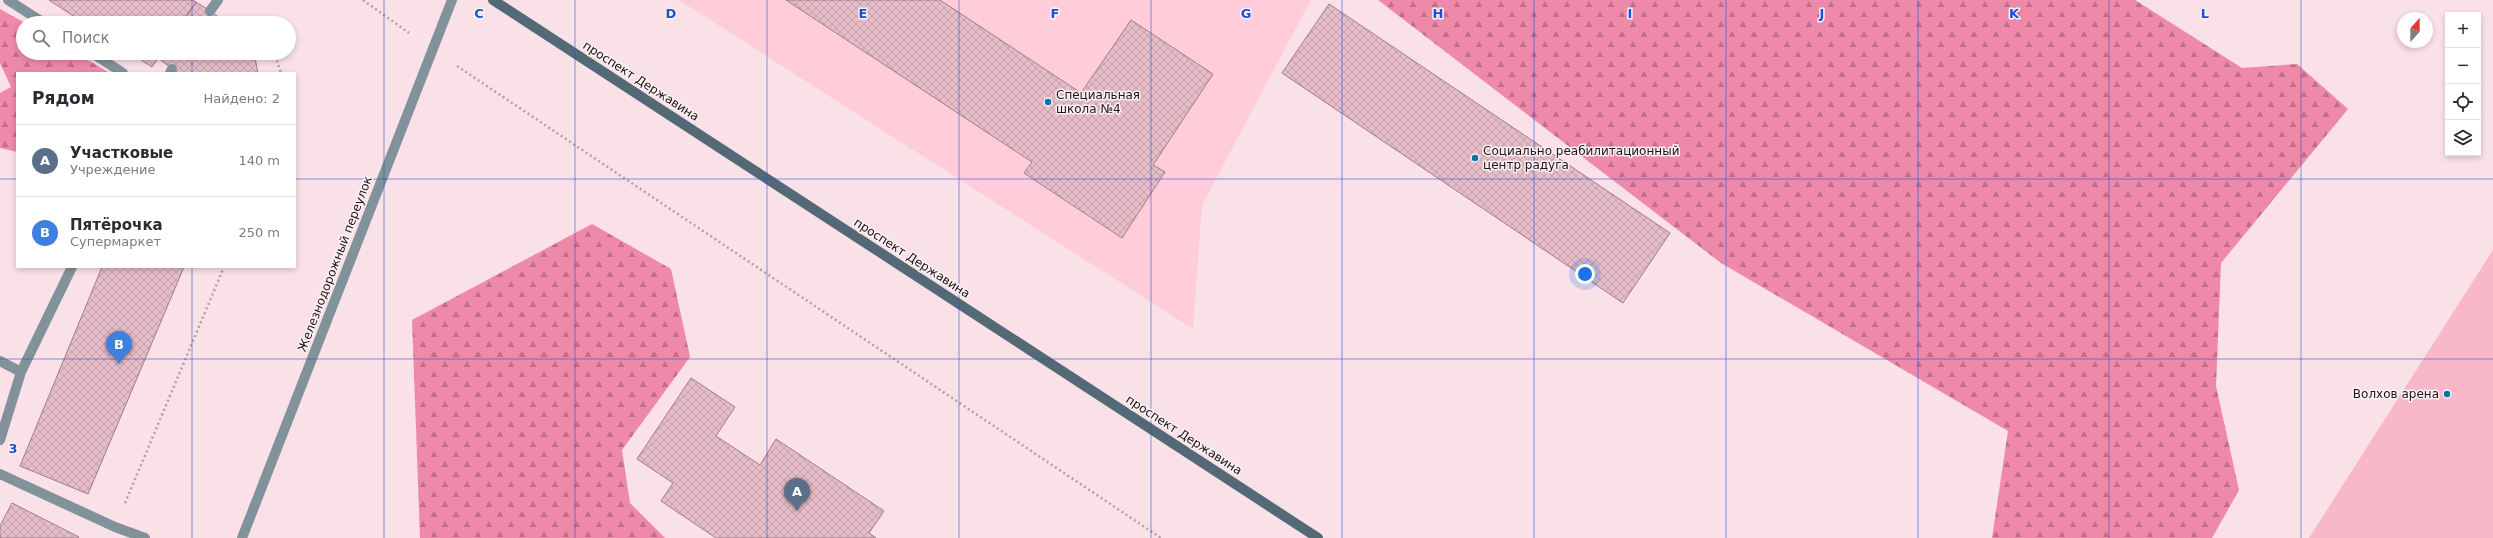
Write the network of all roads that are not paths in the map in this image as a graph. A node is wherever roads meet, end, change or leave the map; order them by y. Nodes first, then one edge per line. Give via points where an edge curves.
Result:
1 (8, 0) edge
2 (218, 0) edge
3 (452, 0) edge
4 (493, 0) edge
5 (210, 11) dead end
6 (33, 16) edge
7 (103, 60) edge
8 (121, 72) edge
9 (72, 268) edge
10 (0, 361) edge
11 (21, 372) junction
12 (0, 440) edge
13 (0, 474) edge
14 (146, 538) edge
15 (242, 538) edge
16 (1318, 538) edge

1 - 6 street
2 - 5 street
3 - 15 street, Железнодорожный переулок
4 - 16 main road, проспект Державина
7 - 8 street
9 - 11 street
10 - 11 street
11 - 12 street
13 - 14 street via 115,527

